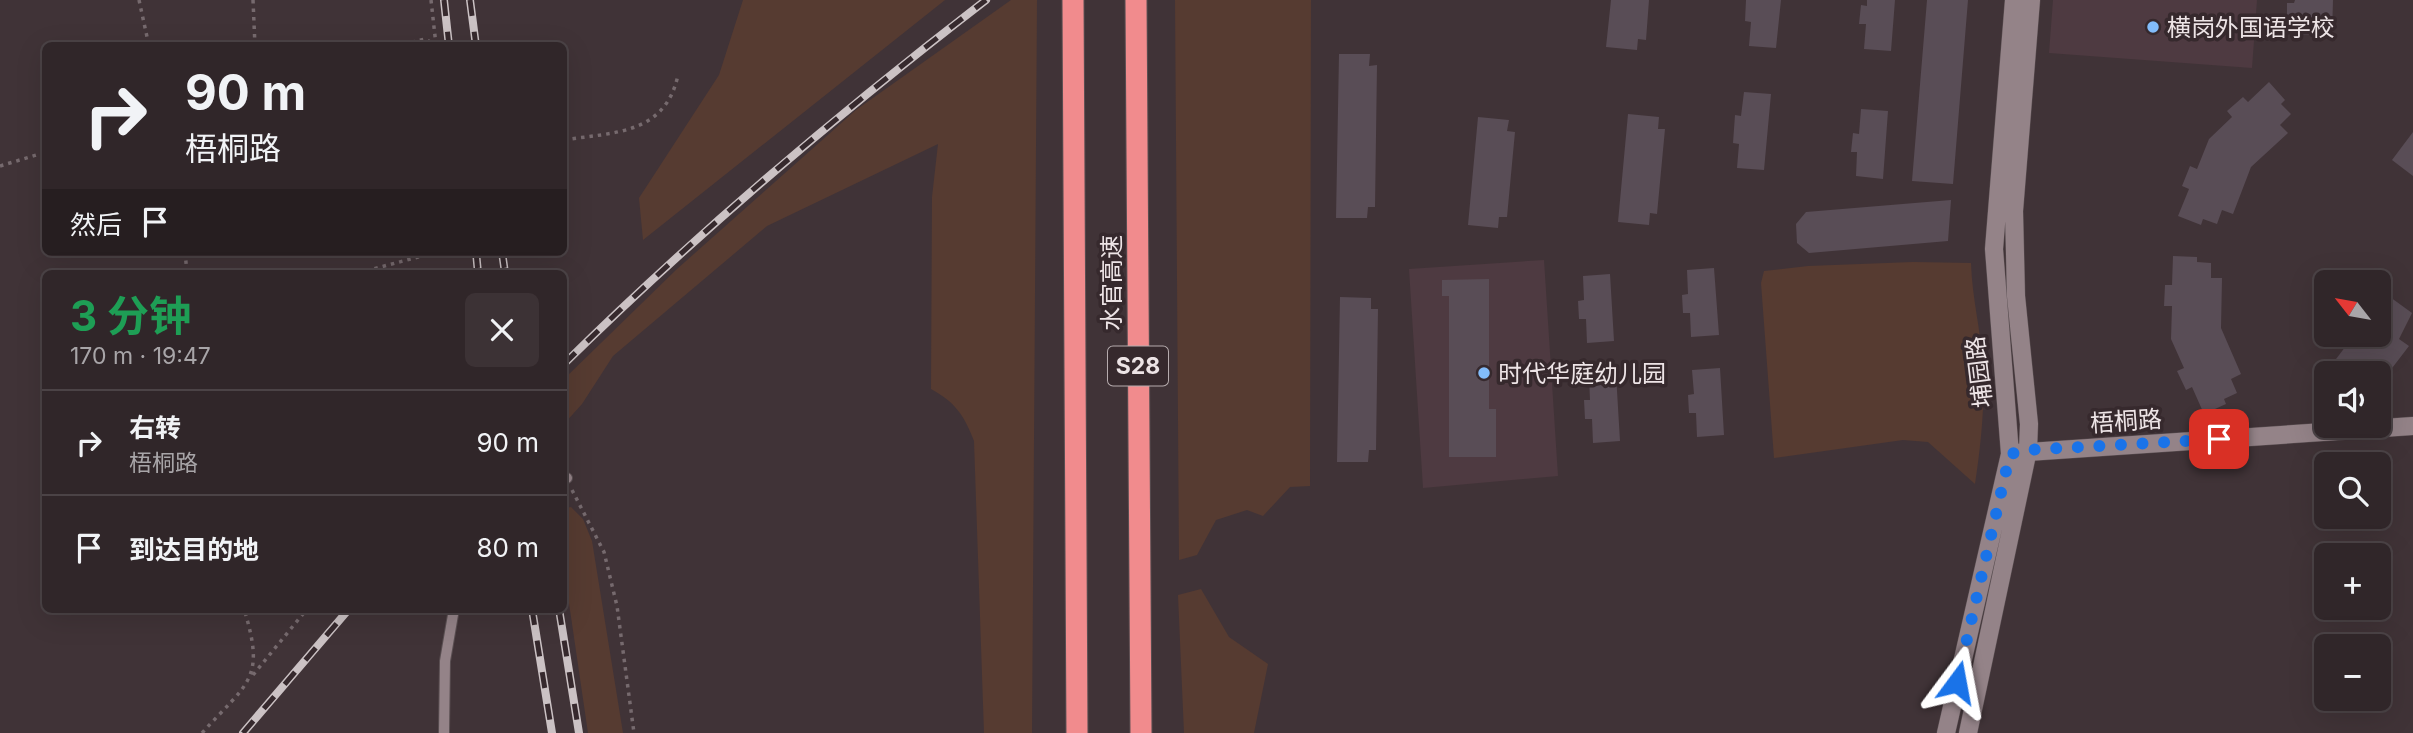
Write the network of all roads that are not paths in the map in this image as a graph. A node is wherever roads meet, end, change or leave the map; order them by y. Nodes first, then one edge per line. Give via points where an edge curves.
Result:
1 (1073, 0) edge
2 (1136, 0) edge
3 (2014, 0) edge
4 (2031, 0) edge
5 (2413, 426) edge
6 (2019, 452) junction
7 (453, 613) edge
8 (444, 733) edge
9 (1077, 733) edge
10 (1141, 733) edge
11 (1947, 733) edge
12 (1968, 733) edge

1 - 9 highway, 水官高速 / S28
2 - 10 highway, 水官高速 / S28
3 - 6 street, 埔园路 via 1994,248
4 - 6 street, 埔园路 via 2014,211 2029,424
5 - 6 street, 梧桐路
6 - 11 street, 埔园路
6 - 12 street, 埔园路
7 - 8 lane via 445,661

